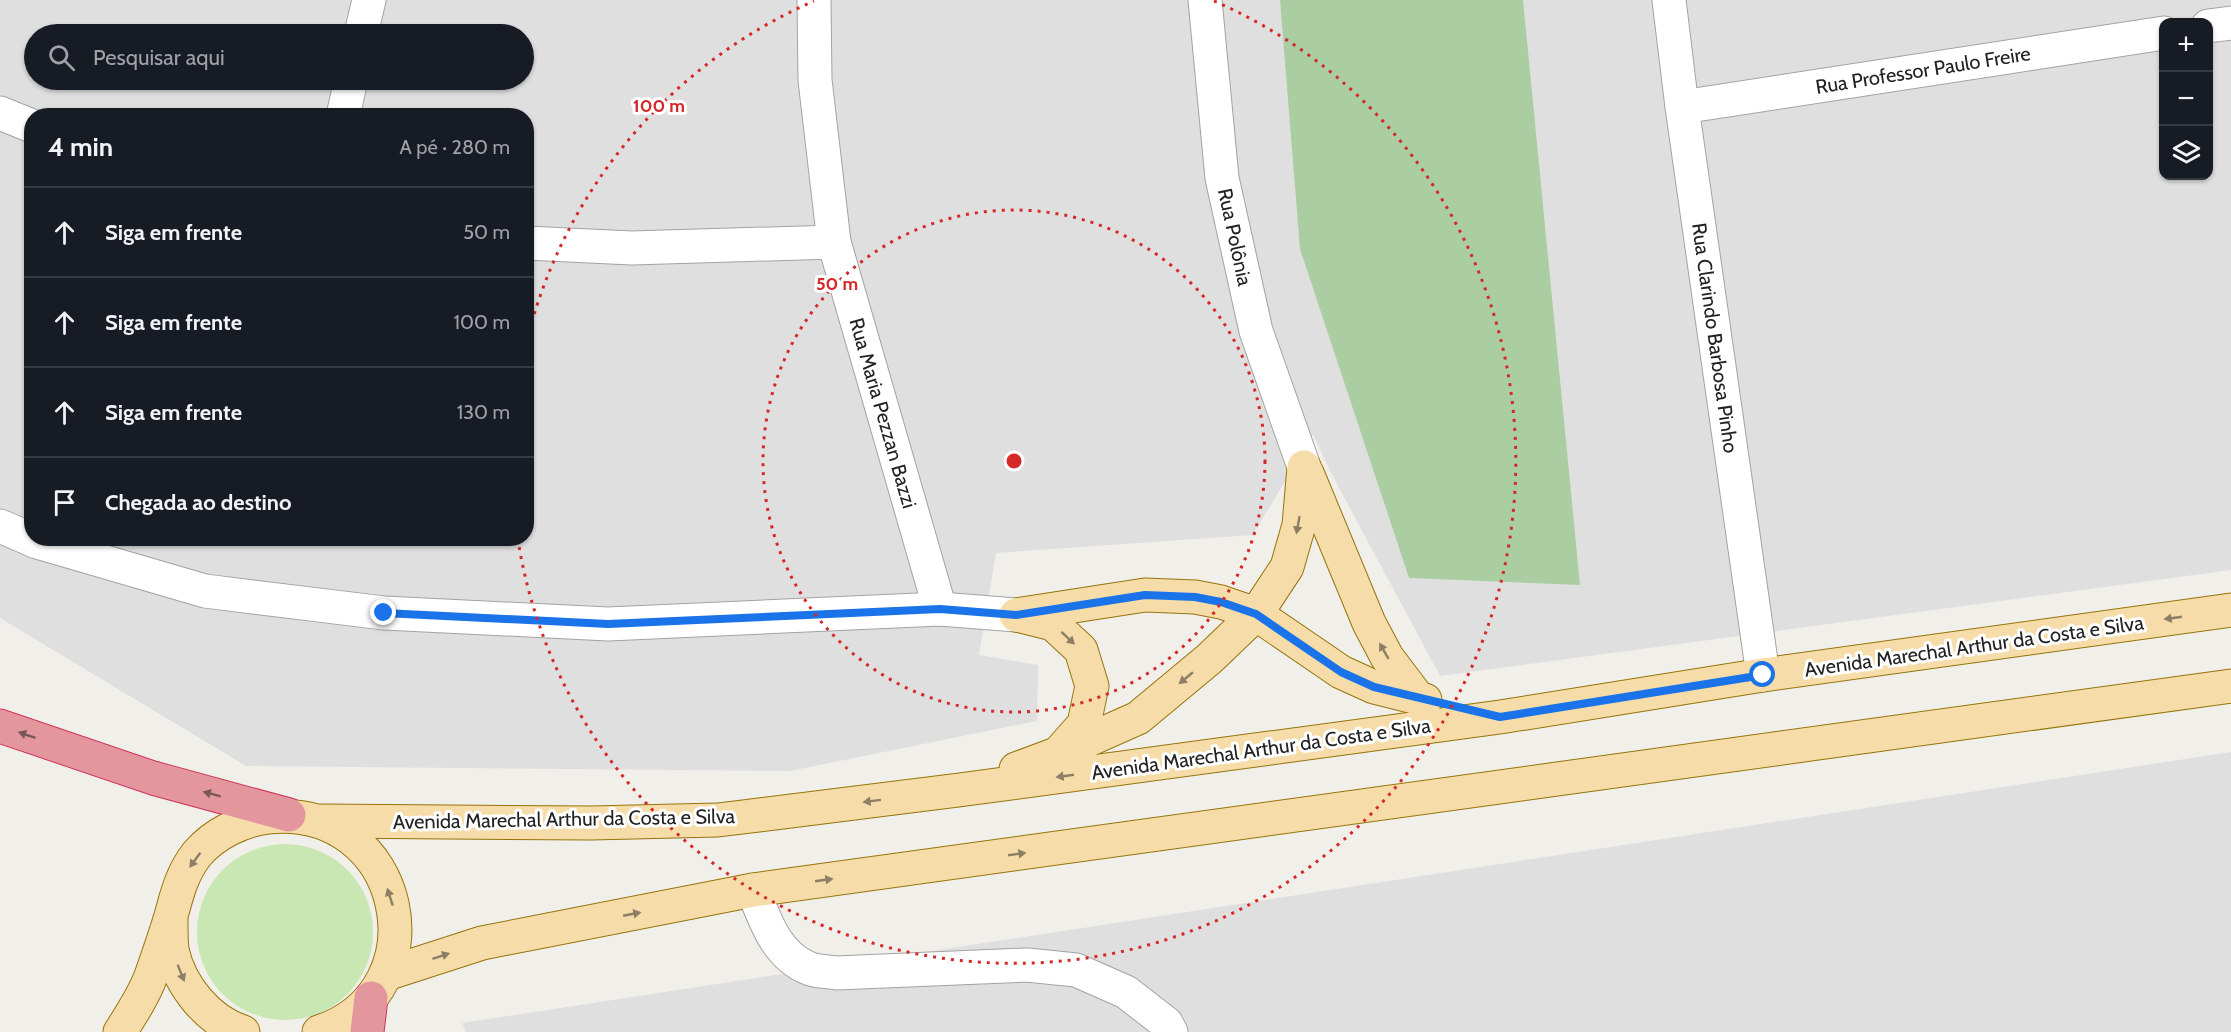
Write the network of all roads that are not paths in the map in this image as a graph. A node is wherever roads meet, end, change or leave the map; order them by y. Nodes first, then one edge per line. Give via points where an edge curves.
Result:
1 (369, 0) edge
2 (814, 0) edge
3 (1205, 0) edge
4 (1669, 0) edge
5 (2231, 22) edge
6 (363, 24) edge
7 (2213, 25) edge
8 (2159, 34) edge
9 (349, 90) edge
10 (1682, 107) junction
11 (345, 108) edge
12 (0, 113) edge
13 (24, 123) edge
14 (834, 242) junction
15 (534, 243) edge
16 (1304, 466) junction
17 (0, 526) edge
18 (24, 536) edge
19 (51, 546) edge
20 (940, 609) junction
21 (2231, 610) edge
22 (1256, 614) junction
23 (1016, 615) junction
24 (1763, 675) junction
25 (2231, 686) edge
26 (1418, 698) junction
27 (1500, 717) junction
28 (0, 726) edge
29 (1059, 753) junction
30 (959, 790) junction
31 (289, 815) junction
32 (322, 821) junction
33 (753, 890) junction
34 (171, 916) junction
35 (379, 986) junction
36 (120, 1032) edge
37 (243, 1032) edge
38 (319, 1032) edge
39 (367, 1032) edge
40 (1171, 1032) edge

1 - 6 street
2 - 14 street, Rua Maria Pezzan Bazzi via 815,80
3 - 16 street, Rua Polônia via 1225,189 1256,331
4 - 10 street, Rua Clarindo Barbosa Pinho
5 - 7 street
8 - 10 street, Rua Professor Paulo Freire
9 - 11 street
10 - 24 street, Rua Clarindo Barbosa Pinho
12 - 13 street
14 - 15 street via 632,248
14 - 20 street, Rua Maria Pezzan Bazzi
16 -> 22 main road via 1299,525 1287,567
26 -> 16 main road via 1387,657 1369,623
17 - 18 street
19 - 20 street via 205,591 384,613 608,624
20 - 23 street
21 -> 24 main road, Avenida Marechal Arthur da Costa e Silva
22 - 23 main road via 1221,602 1145,595
22 - 26 main road via 1341,672 1374,687
22 -> 29 main road via 1138,718
23 -> 29 main road via 1053,624 1081,650 1084,659 1092,686 1084,724
24 - 27 main road, Avenida Marechal Arthur da Costa e Silva
33 -> 25 main road
26 - 27 main road
27 -> 30 main road, Avenida Marechal Arthur da Costa e Silva
31 -> 28 highway via 153,778
29 - 30 main road
30 -> 32 main road, Avenida Marechal Arthur da Costa e Silva via 718,820
31 - 32 main road
31 -> 34 main road via 255,819 224,832 198,854 180,883
35 -> 32 main road via 395,939 393,902 373,860 354,840
35 -> 33 main road via 482,943
33 - 40 street via 769,930 786,954 808,969 836,973 1027,965 1076,970 1126,992 1166,1023
34 - 36 main road via 150,979
34 -> 37 main road via 172,950 184,981 203,1008
35 - 38 main road via 338,1026
35 - 39 highway

